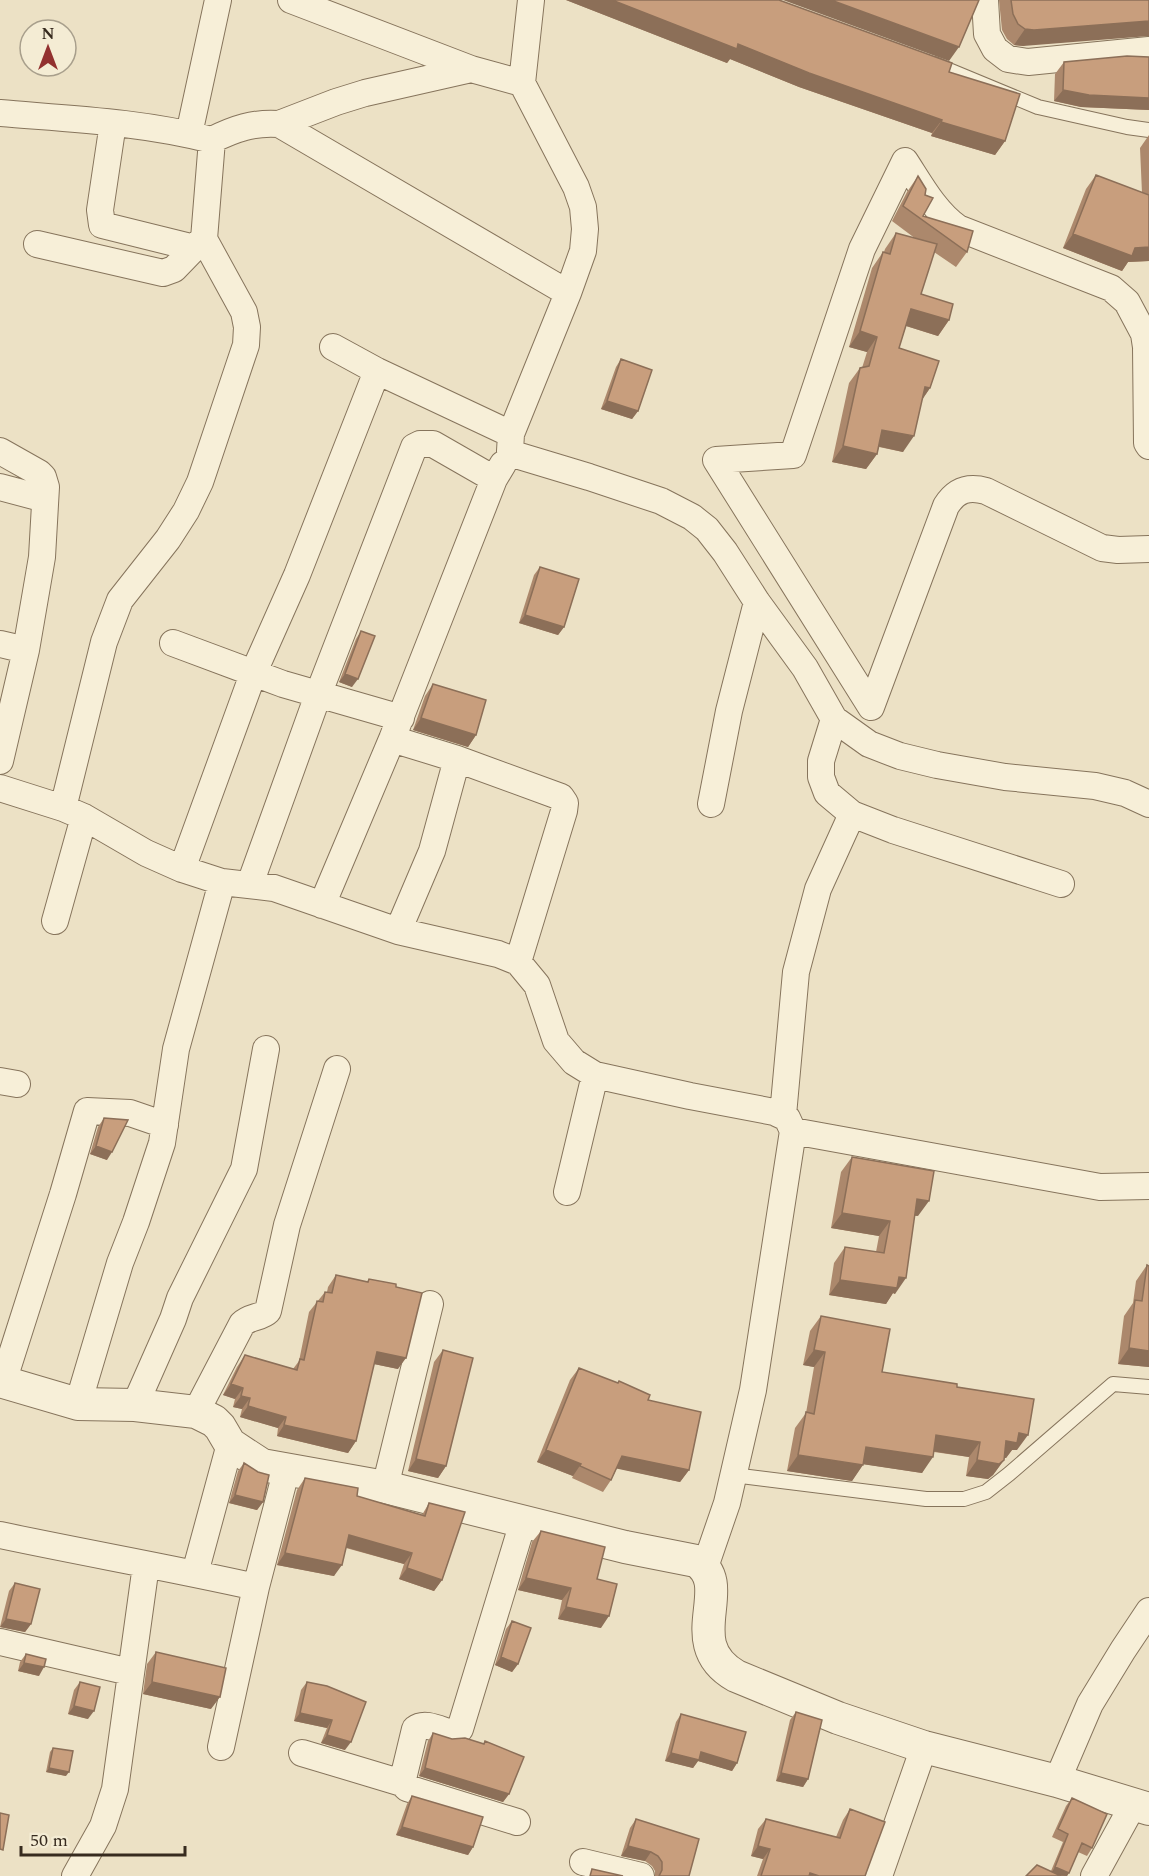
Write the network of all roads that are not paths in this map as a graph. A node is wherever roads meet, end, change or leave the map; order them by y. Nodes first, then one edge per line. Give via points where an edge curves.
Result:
1 (218, 0) edge
2 (291, 0) edge
3 (531, 0) edge
4 (985, 0) edge
5 (1149, 50) edge
6 (925, 61) edge
7 (471, 69) junction
8 (522, 83) junction
9 (0, 113) edge
10 (112, 123) junction
11 (279, 124) junction
12 (1149, 130) edge
13 (200, 137) junction
14 (199, 243) junction
15 (37, 244) dead end
16 (568, 293) junction
17 (333, 347) dead end
18 (377, 371) junction
19 (511, 442) junction
20 (1149, 446) edge
21 (6, 454) edge
22 (494, 479) junction
23 (0, 481) edge
24 (0, 487) edge
25 (45, 499) junction
26 (1149, 549) edge
27 (757, 602) junction
28 (173, 643) dead end
29 (0, 644) edge
30 (26, 650) junction
31 (253, 674) junction
32 (318, 695) junction
33 (834, 719) junction
34 (396, 729) junction
35 (457, 759) junction
36 (0, 761) edge
37 (0, 788) edge
38 (711, 804) dead end
39 (1149, 804) edge
40 (73, 813) junction
41 (852, 814) junction
42 (182, 869) junction
43 (222, 882) junction
44 (250, 884) junction
45 (1061, 884) dead end
46 (322, 905) junction
47 (55, 921) dead end
48 (398, 931) junction
49 (518, 962) junction
50 (266, 1049) dead end
51 (337, 1069) dead end
52 (595, 1075) junction
53 (788, 1123) junction
54 (165, 1125) junction
55 (1149, 1186) edge
56 (567, 1192) dead end
57 (430, 1304) dead end
58 (1, 1381) edge
59 (1149, 1387) edge
60 (78, 1404) junction
61 (135, 1405) junction
62 (196, 1412) junction
63 (230, 1444) junction
64 (286, 1468) junction
65 (733, 1475) junction
66 (385, 1486) junction
67 (523, 1522) junction
68 (0, 1535) edge
69 (146, 1565) junction
70 (705, 1567) junction
71 (195, 1573) junction
72 (256, 1587) junction
73 (1149, 1611) edge
74 (0, 1642) edge
75 (130, 1672) junction
76 (221, 1747) dead end
77 (924, 1747) junction
78 (302, 1753) dead end
79 (1057, 1781) junction
80 (402, 1783) junction
81 (1141, 1807) edge
82 (518, 1822) dead end
83 (583, 1862) dead end
84 (75, 1876) edge
85 (641, 1876) edge
86 (879, 1876) edge
87 (1098, 1876) edge

1 - 13 street
2 - 7 street
3 - 8 street
4 - 5 street via 987,34 995,49 1008,59 1029,62
6 - 12 lane via 1038,106
7 - 8 street
7 - 11 street via 364,93
8 - 16 street via 583,207 583,251
9 - 10 street
10 - 13 street
10 - 14 street via 100,210 102,225
11 - 13 street via 261,123
11 - 16 street
13 - 14 street
14 - 15 street via 174,270 163,273
14 - 40 street via 244,312 246,345 200,482 186,512 120,600 113,616 104,642
16 - 19 street
17 - 18 street
18 - 19 street
18 - 31 street via 297,575
19 - 22 street
19 - 27 street via 516,455 661,501 692,517 725,552
20 - 26 street via 1146,347 1140,323 1127,302 1111,288 958,228 936,207 905,161 861,249 793,455 716,460 871,707 946,506 958,491 986,491 1102,548
21 - 23 street
21 - 25 street via 39,472 46,487
22 - 32 street via 433,444 414,447
22 - 34 street
24 - 25 street
25 - 30 street via 42,556
27 - 33 street via 805,668
27 - 38 street via 729,711
28 - 31 street
29 - 30 street
30 - 36 street
31 - 32 street
31 - 42 street
32 - 34 street
32 - 44 street
33 - 39 street via 869,744 900,756 1005,777 1095,786
33 - 41 street via 821,761 821,777 827,793
34 - 35 street
34 - 46 street
35 - 48 street via 432,851
35 - 49 street via 554,793 565,803
37 - 40 street
40 - 42 street
40 - 47 street
41 - 45 street
41 - 53 street via 818,889 800,952
42 - 43 street
43 - 44 street
43 - 54 street via 176,1049
44 - 46 street
46 - 48 street
48 - 49 street
49 - 52 street via 537,985 556,1041 574,1062
50 - 61 street via 244,1169 180,1298
51 - 62 street via 286,1225 268,1311 242,1324
52 - 53 street
52 - 56 street
53 - 55 street via 1100,1187
53 - 65 street via 753,1390
54 - 58 street via 130,1113 87,1111
54 - 60 street
57 - 66 street
58 - 60 street
59 - 65 lane via 1113,1384 986,1492 964,1499 926,1499
60 - 61 street
61 - 62 street
62 - 63 street via 214,1420
63 - 64 street via 262,1465
63 - 71 street
64 - 66 street
64 - 72 street
65 - 70 street
66 - 67 street
67 - 70 street via 696,1561
67 - 80 street via 460,1729 451,1733 425,1725 415,1729
68 - 69 street
69 - 71 street
69 - 75 street
70 - 77 street via 712,1583 708,1635 721,1668 838,1718
71 - 72 street
72 - 76 street
73 - 79 street via 1090,1704
74 - 75 street
75 - 84 street via 115,1789 103,1826
77 - 79 street
77 - 86 street
78 - 80 street
79 - 81 street
80 - 82 street via 407,1788
81 - 87 street
83 - 85 street

